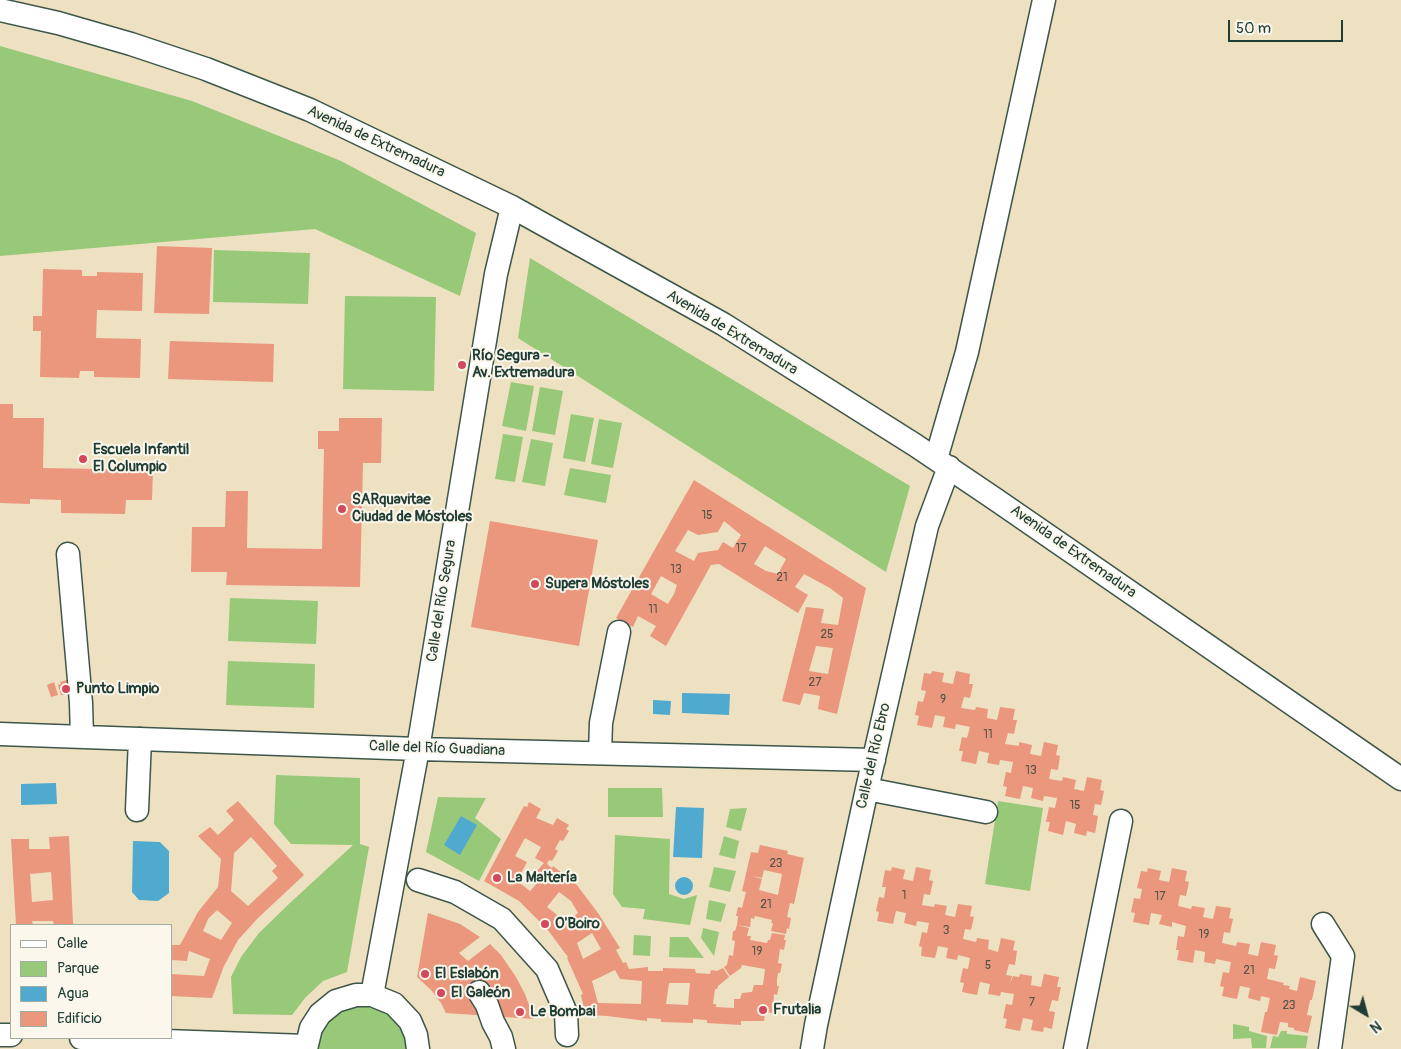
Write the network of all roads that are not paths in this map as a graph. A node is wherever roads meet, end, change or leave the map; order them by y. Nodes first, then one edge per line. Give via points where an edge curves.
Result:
1 (1044, 0) edge
2 (0, 10) edge
3 (512, 207) junction
4 (942, 463) junction
5 (68, 554) dead end
6 (619, 632) dead end
7 (0, 734) edge
8 (82, 737) junction
9 (140, 739) junction
10 (418, 749) junction
11 (600, 753) junction
12 (874, 760) junction
13 (1401, 779) edge
14 (867, 789) junction
15 (137, 810) dead end
16 (986, 812) dead end
17 (1121, 821) dead end
18 (418, 880) dead end
19 (1323, 924) dead end
20 (479, 992) dead end
21 (372, 995) junction
22 (567, 1035) dead end
23 (106, 1039) edge
24 (306, 1047) edge
25 (418, 1049) edge
26 (504, 1049) edge
27 (812, 1049) edge
28 (1075, 1049) edge
29 (1330, 1049) edge

1 - 4 street, Calle del Río Ebro
2 - 3 street, Avenida de Extremadura via 58,22 206,69 310,110
3 - 4 street, Avenida de Extremadura via 722,324
3 - 10 street, Calle del Río Segura via 496,274
4 - 12 street, Calle del Río Ebro
4 - 13 street, Avenida de Extremadura
5 - 8 street
6 - 11 street via 601,723
7 - 8 street, Calle del Río Guadiana
8 - 9 street, Calle del Río Guadiana
9 - 10 street, Calle del Río Guadiana
9 - 15 street
10 - 11 street, Calle del Río Guadiana
10 - 21 street, Calle del Río Segura
11 - 12 street, Calle del Río Guadiana
12 - 14 street, Calle del Río Ebro
14 - 16 street
14 - 27 street, Calle del Río Ebro
17 - 28 street
18 - 22 street via 455,892 502,918 547,969 566,1013
19 - 29 street via 1343,956
20 - 26 street
21 - 24 street via 356,995 336,1001 320,1014 310,1028
21 - 25 street via 394,1004 410,1021
23 - 24 street

